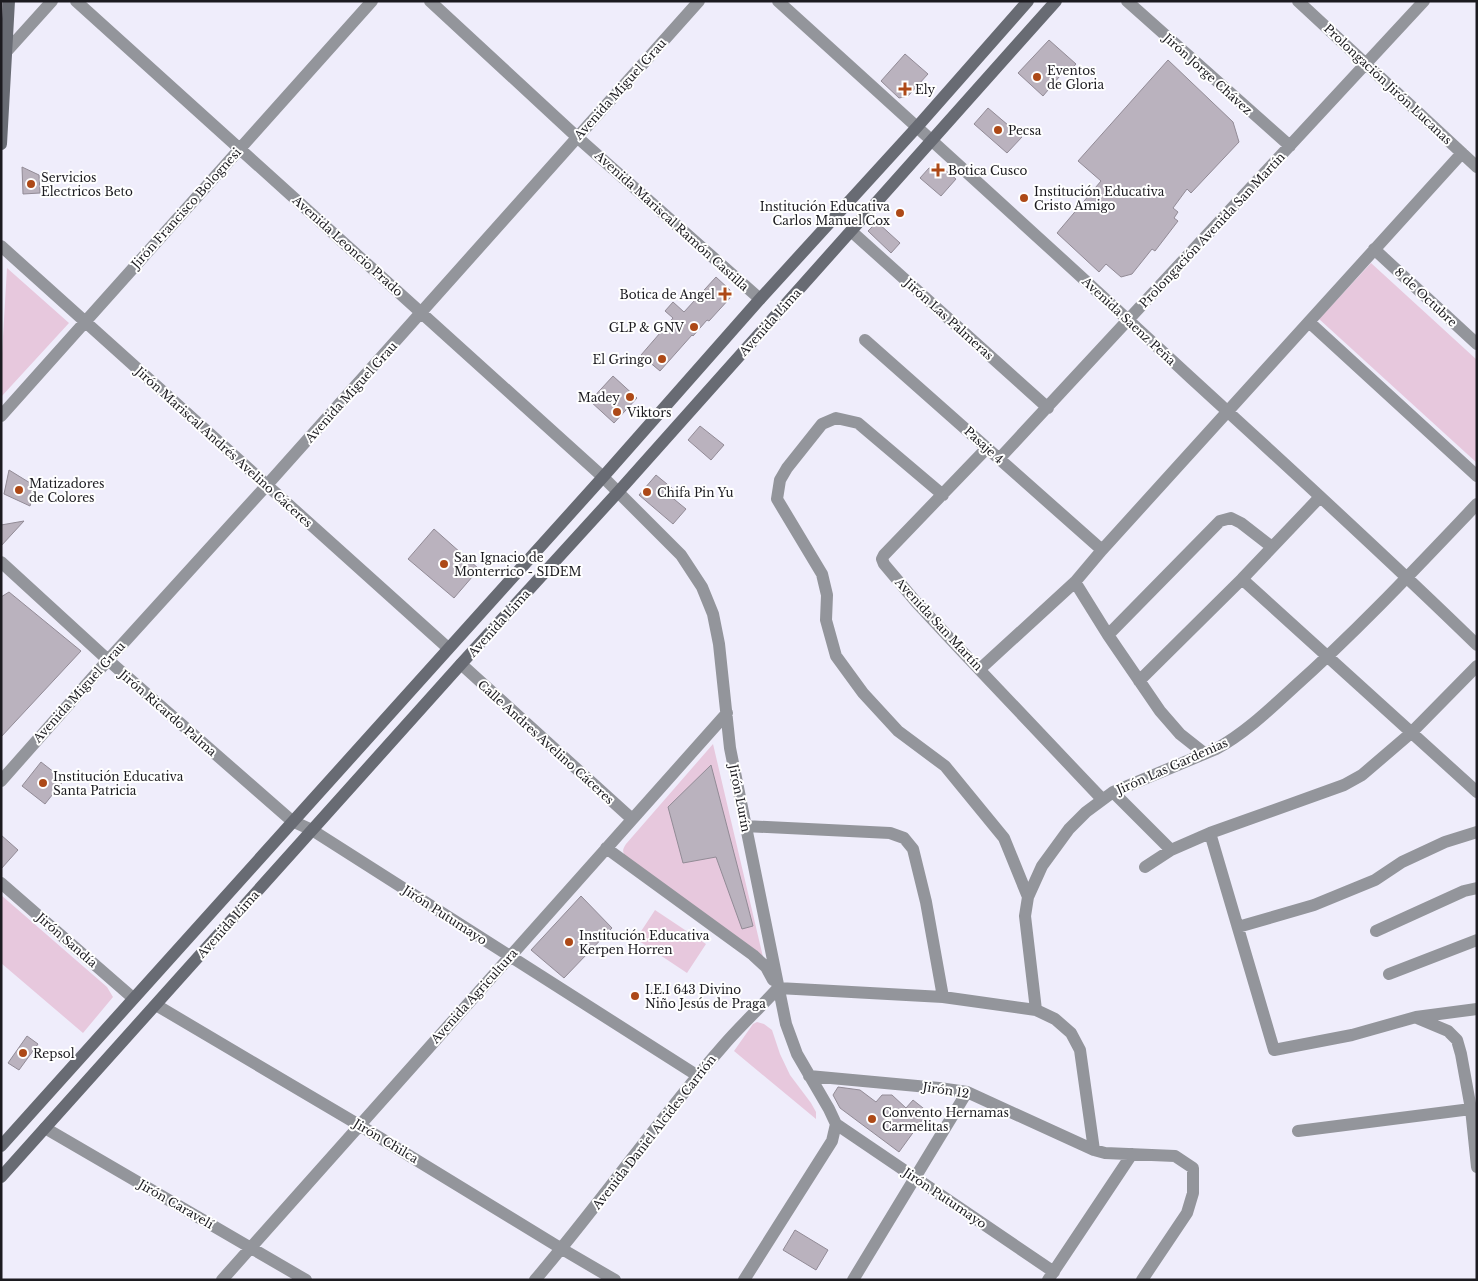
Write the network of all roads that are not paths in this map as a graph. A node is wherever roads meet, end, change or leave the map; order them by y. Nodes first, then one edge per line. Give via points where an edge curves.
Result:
1 (9, 1) edge
2 (52, 1) edge
3 (76, 1) edge
4 (372, 1) edge
5 (430, 1) edge
6 (699, 1) edge
7 (778, 1) edge
8 (1028, 1) edge
9 (1056, 1) edge
10 (1127, 1) edge
11 (1298, 1) edge
12 (1424, 1) edge
13 (6, 52) junction
14 (1366, 64) junction
15 (917, 127) junction
16 (578, 137) junction
17 (933, 140) junction
18 (1, 144) edge
19 (1290, 146) junction
20 (240, 149) junction
21 (1462, 153) junction
22 (1477, 167) edge
23 (851, 231) junction
24 (1, 246) edge
25 (1374, 249) junction
26 (760, 300) junction
27 (421, 312) junction
28 (1128, 320) junction
29 (86, 322) junction
30 (1309, 322) junction
31 (865, 340) dead end
32 (1477, 344) edge
33 (1048, 408) junction
34 (1228, 411) junction
35 (1, 416) edge
36 (987, 448) junction
37 (999, 458) junction
38 (1477, 476) edge
39 (603, 477) junction
40 (267, 485) junction
41 (619, 491) junction
42 (943, 495) junction
43 (1320, 496) junction
44 (1477, 504) edge
45 (1272, 548) junction
46 (1102, 550) junction
47 (1, 562) edge
48 (1408, 577) junction
49 (1242, 580) junction
50 (1075, 582) junction
51 (1108, 635) junction
52 (1477, 645) edge
53 (448, 648) junction
54 (1328, 657) junction
55 (108, 660) junction
56 (461, 664) junction
57 (1477, 666) edge
58 (980, 669) junction
59 (1139, 682) junction
60 (727, 713) junction
61 (1410, 732) junction
62 (1204, 753) junction
63 (1, 781) edge
64 (1477, 792) edge
65 (1107, 796) junction
66 (632, 819) junction
67 (292, 821) junction
68 (745, 826) junction
69 (312, 830) junction
70 (1477, 832) edge
71 (1210, 833) junction
72 (606, 848) junction
73 (1171, 850) junction
74 (1145, 867) dead end
75 (1, 883) edge
76 (1477, 888) edge
77 (1028, 897) junction
78 (1238, 927) junction
79 (1376, 931) dead end
80 (1477, 940) edge
81 (510, 956) junction
82 (1389, 974) dead end
83 (778, 988) junction
84 (943, 996) junction
85 (133, 998) junction
86 (156, 1005) junction
87 (1477, 1009) edge
88 (1036, 1010) junction
89 (1416, 1017) junction
90 (698, 1076) junction
91 (809, 1076) junction
92 (967, 1092) junction
93 (1474, 1110) edge
94 (836, 1124) junction
95 (359, 1125) junction
96 (45, 1128) junction
97 (1298, 1131) dead end
98 (1, 1146) edge
99 (1094, 1150) junction
100 (1132, 1154) junction
101 (1477, 1167) edge
102 (1, 1177) edge
103 (915, 1177) junction
104 (251, 1248) junction
105 (562, 1249) junction
106 (1051, 1276) edge
107 (222, 1280) edge
108 (306, 1280) edge
109 (535, 1280) edge
110 (615, 1280) edge
111 (744, 1280) edge
112 (853, 1280) edge
113 (1142, 1280) edge

1 - 13 main road
2 - 13 street
3 - 20 street, Avenida Leoncio Prado
4 - 20 street, Jirón Francisco Bolognesi
5 - 16 street, Avenida Mariscal Ramón Castilla
6 - 16 street, Avenida Miguel Grau
7 - 15 street, Avenida Saenz Peña
8 - 15 main road, Avenida Lima
9 - 17 main road, Avenida Lima
10 - 19 street, Jirón Jorge Chávez
11 - 14 street, Prolongación Jirón Lucanas
12 - 14 street, Prolongación Avenida San Martín
13 - 18 main road
14 - 19 street, Prolongación Avenida San Martín
14 - 21 street, Prolongación Jirón Lucanas
15 - 17 street, Avenida Saenz Peña
15 - 26 main road, Avenida Lima
16 - 26 street, Avenida Mariscal Ramón Castilla
16 - 27 street, Avenida Miguel Grau
17 - 23 main road, Avenida Lima
17 - 28 street, Avenida Saenz Peña
19 - 28 street, Prolongación Avenida San Martín
20 - 27 street, Avenida Leoncio Prado
20 - 29 street, Jirón Francisco Bolognesi
21 - 22 street, Prolongación Jirón Lucanas
21 - 25 street
23 - 33 street, Jirón Las Palmeras
23 - 41 main road, Avenida Lima
24 - 29 street, Jirón Mariscal Andrés Avelino Cáceres
25 - 30 street
25 - 32 street, 8 de Octubre
26 - 39 main road, Avenida Lima
27 - 39 street, Avenida Leoncio Prado
27 - 40 street, Avenida Miguel Grau
28 - 33 street, Prolongación Avenida San Martín
28 - 34 street, Avenida Saenz Peña
29 - 35 street, Jirón Francisco Bolognesi
29 - 40 street, Jirón Mariscal Andrés Avelino Cáceres
30 - 34 street
30 - 38 street
31 - 36 street, Pasaje 4
33 - 37 street, Prolongación Avenida San Martín
34 - 43 street, Avenida Saenz Peña
34 - 46 street
36 - 37 street, Pasaje 4
36 - 42 street, Avenida San Martín
37 - 46 street, Pasaje 4
39 - 41 street, Avenida Leoncio Prado
39 - 53 main road, Avenida Lima
40 - 53 street, Jirón Mariscal Andrés Avelino Cáceres
40 - 55 street, Avenida Miguel Grau
41 - 56 main road, Avenida Lima
41 - 60 street, Jirón Lurín via 681,555 702,587 713,614 719,644
42 - 58 street, Avenida San Martín via 882,559 916,602
42 - 77 street via 858,424 836,418 822,424 787,468 780,480 777,499 822,574 827,595 826,620 836,656 863,693 898,731 945,766 1004,838
43 - 45 street
43 - 48 street, Avenida Saenz Peña
44 - 48 street, Jirón Las Gardenias
45 - 49 street
45 - 51 street via 1241,523 1231,518 1220,521
46 - 50 street
47 - 55 street, Jirón Ricardo Palma
48 - 52 street, Avenida Saenz Peña
48 - 54 street, Jirón Las Gardenias
49 - 54 street
49 - 59 street
50 - 51 street
50 - 58 street
51 - 59 street
53 - 67 main road, Avenida Lima
54 - 61 street
54 - 62 street, Jirón Las Gardenias via 1252,725 1232,740
55 - 63 street, Avenida Miguel Grau
55 - 67 street, Jirón Ricardo Palma
56 - 66 street, Calle Andres Avelino Cáceres
56 - 69 main road, Avenida Lima
57 - 61 street
58 - 65 street, Avenida San Martín
59 - 62 street via 1180,734
60 - 66 street, Avenida Agricultura
60 - 68 street, Jirón Lurín via 730,748
61 - 64 street
61 - 71 street via 1362,775 1344,786
62 - 65 street, Jirón Las Gardenias
65 - 73 street, Avenida San Martín
65 - 77 street, Jirón Las Gardenias via 1069,829 1042,866
66 - 72 street, Avenida Agricultura
67 - 69 street, Jirón Putumayo
67 - 85 main road, Avenida Lima
68 - 83 street, Jirón Lurín
68 - 84 street via 890,833 904,838 913,849
69 - 81 street, Jirón Putumayo
69 - 86 main road, Avenida Lima
70 - 78 street via 1445,842 1402,862 1375,880 1314,905
71 - 73 street
71 - 78 street
72 - 81 street, Avenida Agricultura
72 - 83 street via 753,955 766,967
73 - 74 street
75 - 85 street, Jirón Sandía
76 - 79 street
77 - 88 street, Jirón Las Gardenias via 1025,916
78 - 89 street via 1274,1050 1352,1035
80 - 82 street
81 - 90 street, Jirón Putumayo
81 - 95 street, Avenida Agricultura
83 - 84 street
83 - 90 street, Avenida Daniel Alcides Carrión
83 - 91 street, Jirón Lurín via 786,1024
84 - 88 street
85 - 98 main road, Avenida Lima
86 - 95 street, Jirón Chilca
86 - 96 main road, Avenida Lima
87 - 89 street
88 - 99 street via 1055,1018 1071,1033 1080,1050
89 - 93 street via 1448,1031 1457,1040
90 - 105 street, Avenida Daniel Alcides Carrión
91 - 92 street, Jirón 12
91 - 94 street, Jirón Lurín
92 - 99 street, Jirón 12
92 - 103 street
93 - 97 street
93 - 101 street
94 - 103 street, Jirón Putumayo
94 - 111 street via 832,1141
95 - 104 street, Avenida Agricultura
95 - 105 street, Jirón Chilca
96 - 102 main road, Avenida Lima
96 - 104 street, Jirón Caravelí
99 - 100 street, Jirón 12
100 - 106 street
100 - 113 street, Jirón 12 via 1175,1156 1193,1168 1193,1193 1187,1212
103 - 106 street, Jirón Putumayo
103 - 112 street
104 - 107 street, Avenida Agricultura
104 - 108 street, Jirón Caravelí
105 - 109 street, Avenida Daniel Alcides Carrión
105 - 110 street, Jirón Chilca

